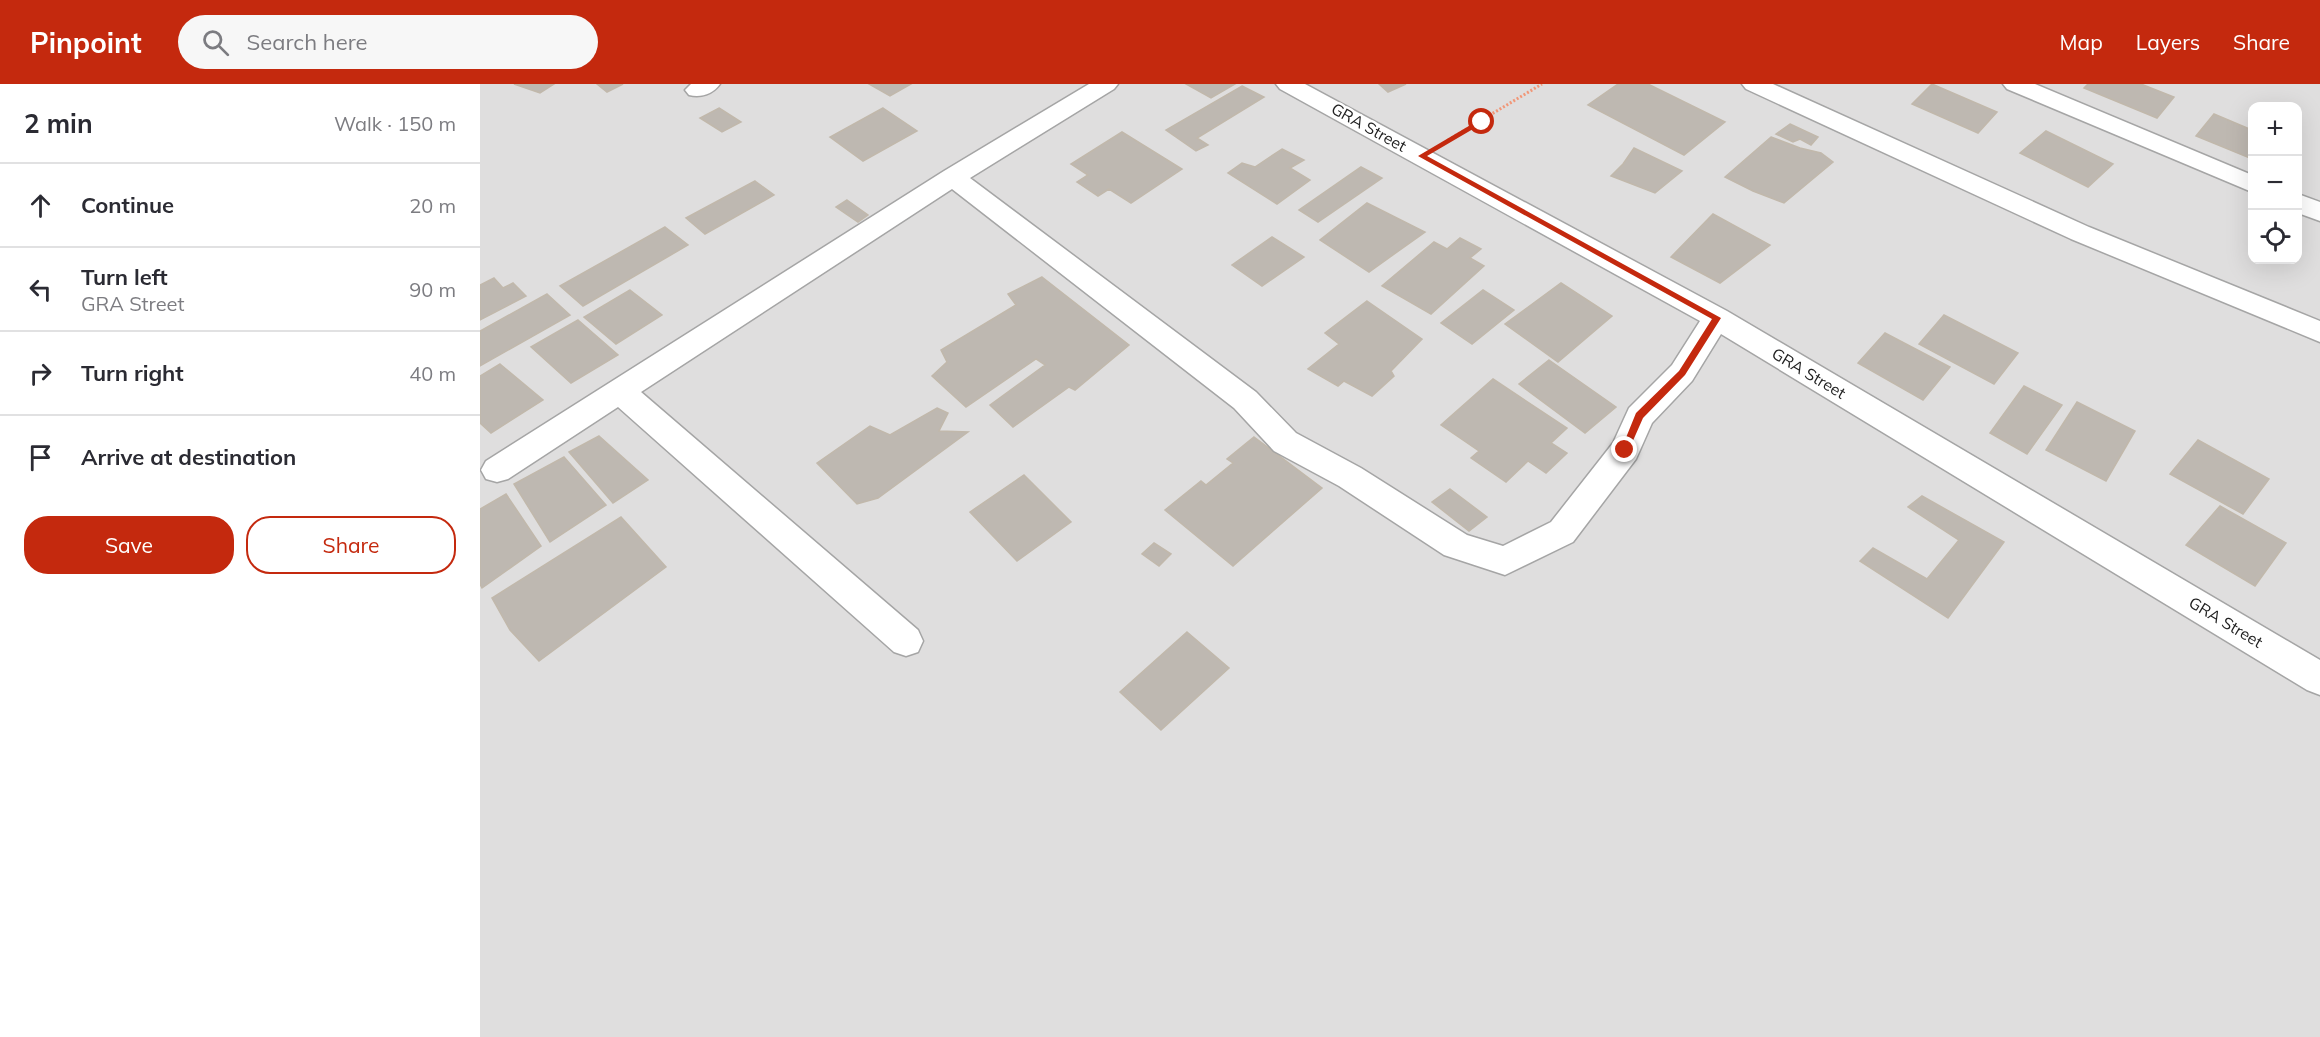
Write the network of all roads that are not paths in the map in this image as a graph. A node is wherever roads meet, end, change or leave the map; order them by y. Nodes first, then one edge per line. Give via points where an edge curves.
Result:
1 (1106, 84) edge
2 (1288, 84) edge
3 (1754, 84) edge
4 (2015, 84) edge
5 (953, 177) junction
6 (2248, 182) edge
7 (2302, 205) edge
8 (2320, 212) edge
9 (1717, 318) junction
10 (2320, 332) edge
11 (620, 391) junction
12 (497, 470) dead end
13 (906, 641) dead end
14 (2320, 679) edge

1 - 5 street
2 - 9 street, GRA Street
3 - 10 street via 2080,233
4 - 6 street
5 - 9 street via 1245,400 1286,442 1350,477 1456,545 1505,561 1562,532 1625,450 1640,416 1682,373
5 - 11 street
7 - 8 street
9 - 14 street, GRA Street
11 - 12 street
11 - 13 street

